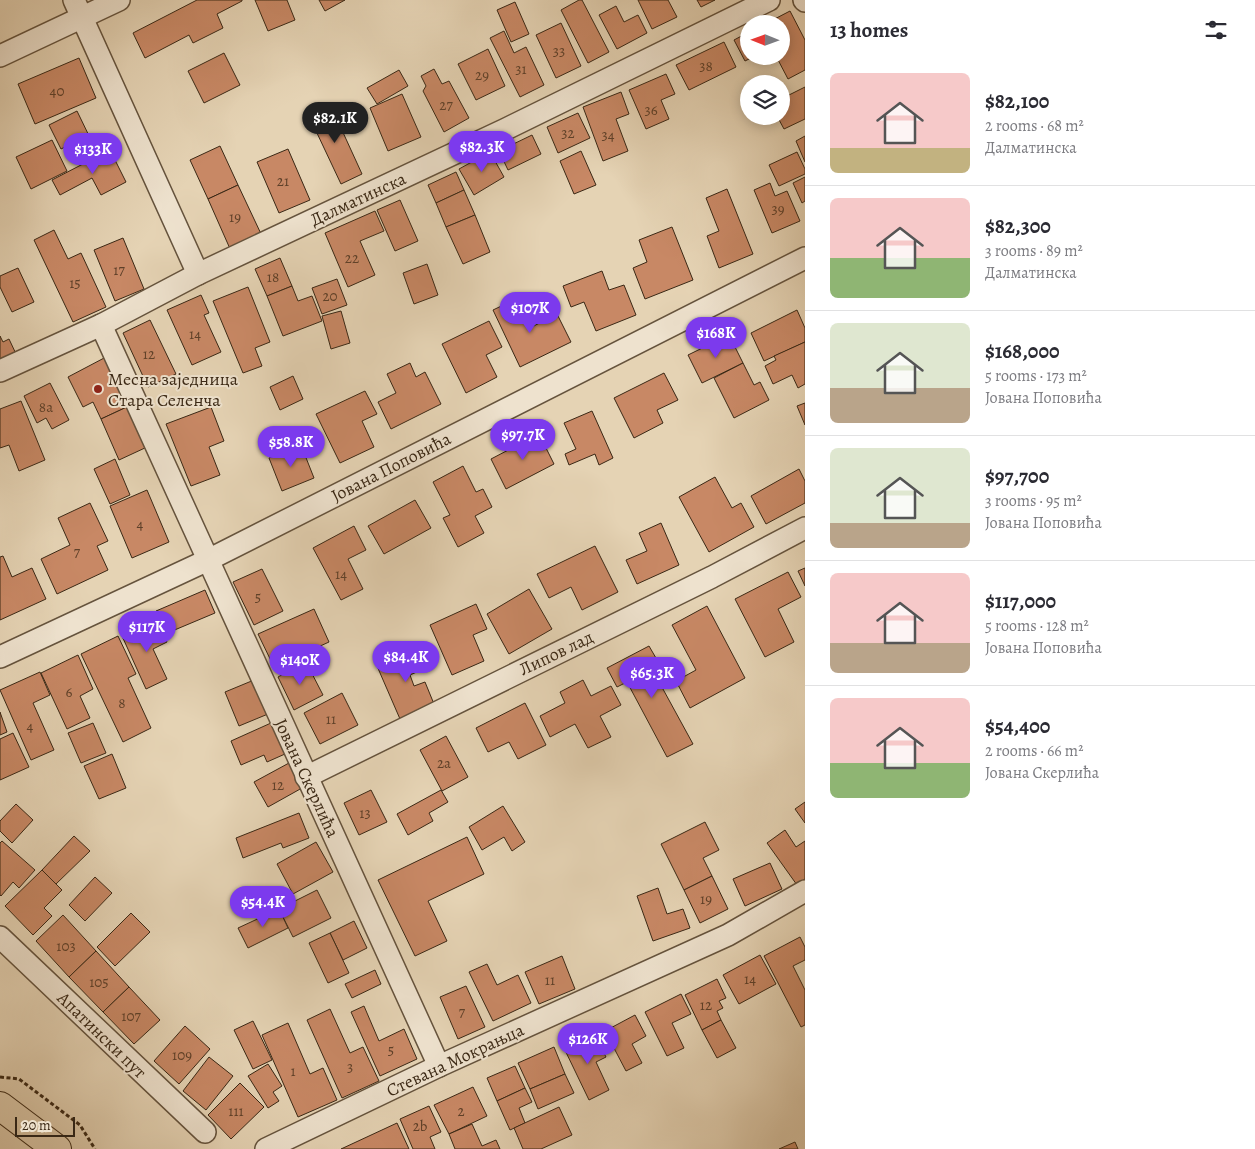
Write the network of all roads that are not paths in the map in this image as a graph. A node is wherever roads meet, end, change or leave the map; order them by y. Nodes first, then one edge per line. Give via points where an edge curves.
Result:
1 (120, 0) edge
2 (769, 0) edge
3 (79, 9) edge
4 (0, 56) edge
5 (805, 258) edge
6 (198, 274) junction
7 (101, 326) junction
8 (0, 371) edge
9 (805, 528) edge
10 (208, 560) junction
11 (0, 656) edge
12 (306, 777) junction
13 (805, 892) edge
14 (0, 937) edge
15 (439, 1066) junction
16 (0, 1106) edge
17 (205, 1132) dead end
18 (57, 1149) edge
19 (266, 1149) edge

1 - 3 street
2 - 6 street, Далматинска via 506,129
3 - 4 street
3 - 6 street
5 - 10 street, Јована Поповића
6 - 7 street, Далматинска
7 - 8 street, Далматинска
7 - 10 street, Јована Скерлића
9 - 12 street, Липов лад
10 - 11 street, Јована Поповића
10 - 12 street, Јована Скерлића
12 - 15 street, Јована Скерлића
13 - 15 street, Стевана Мокрањца via 728,935
14 - 17 street, Апатински пут
15 - 19 street, Стевана Мокрањца
16 - 18 main road

